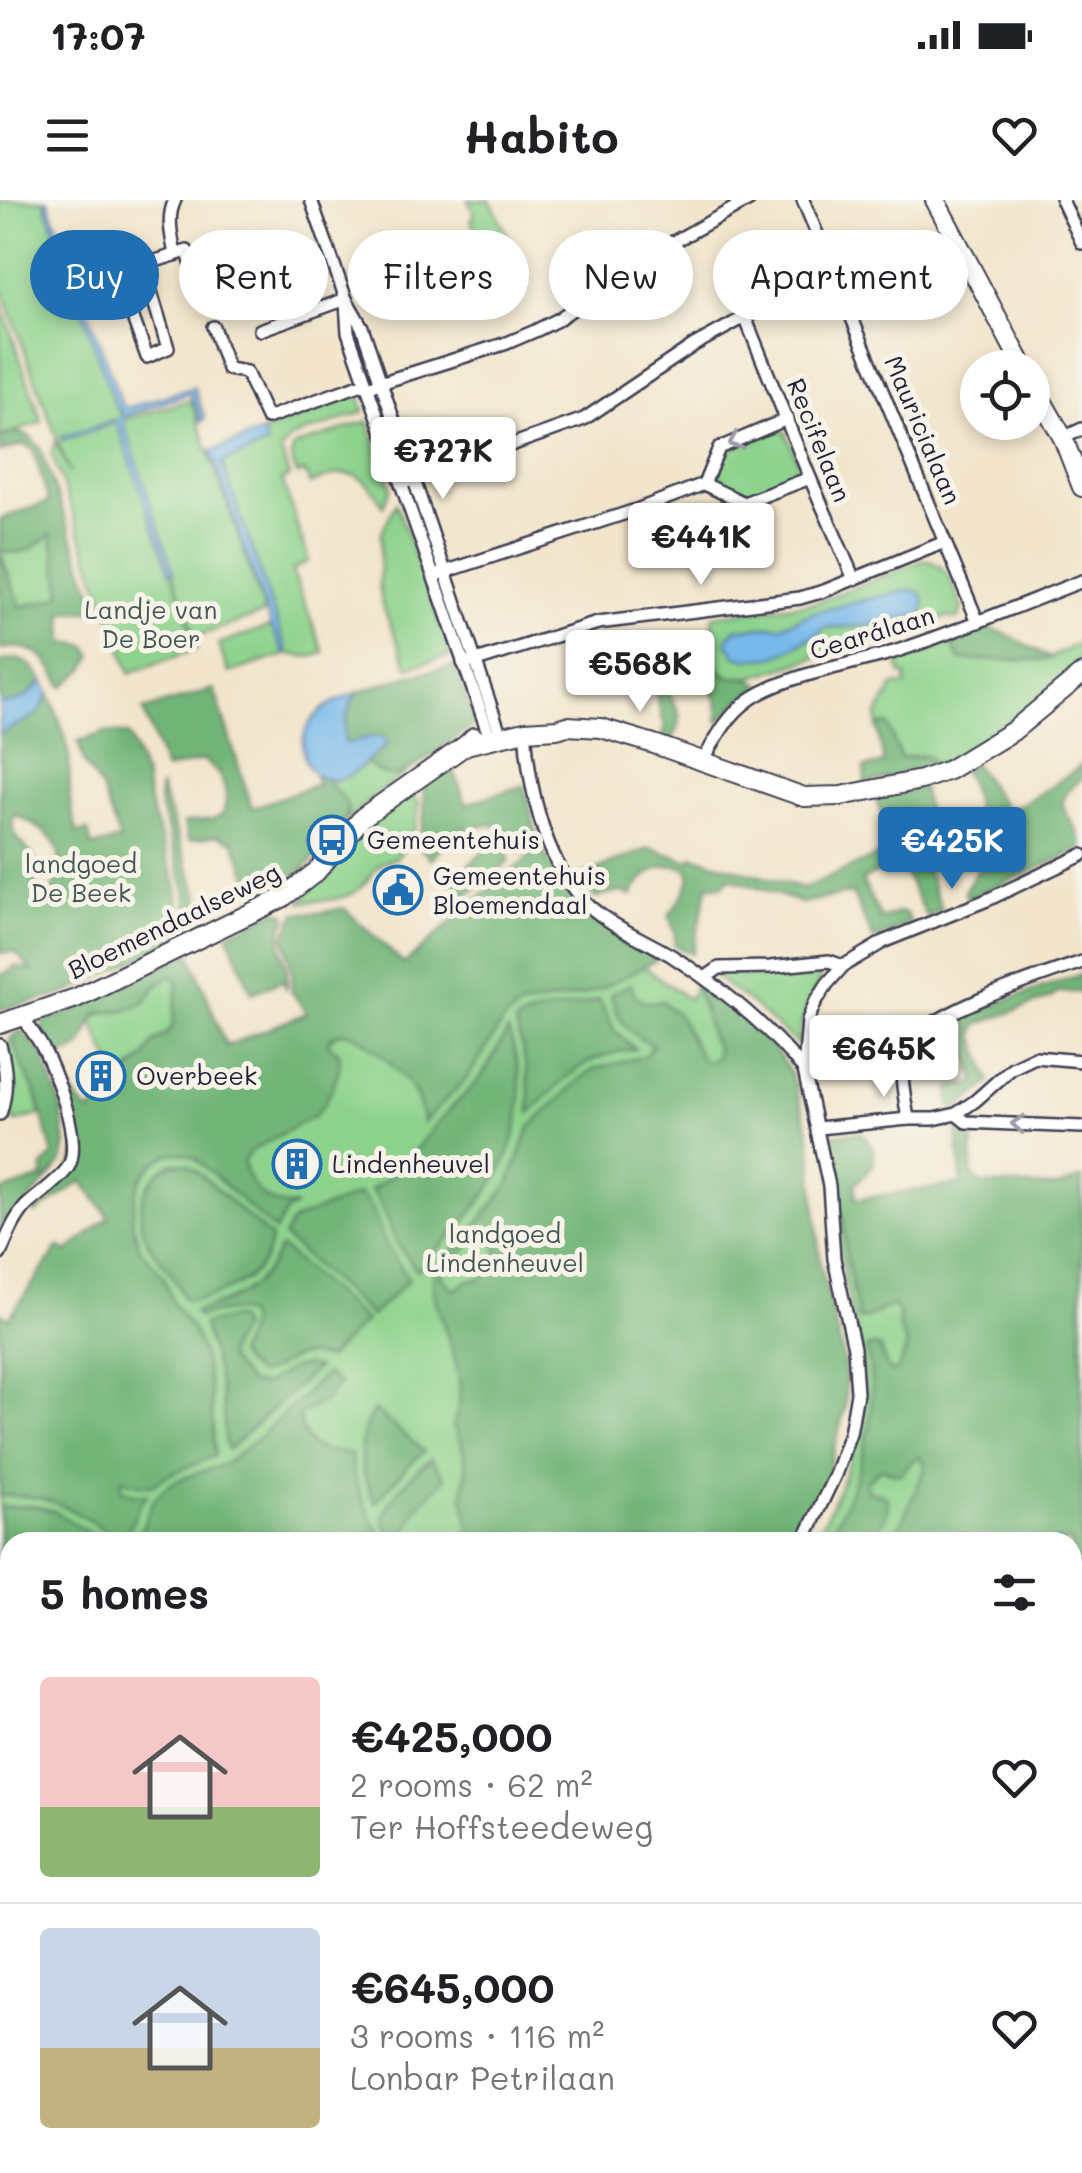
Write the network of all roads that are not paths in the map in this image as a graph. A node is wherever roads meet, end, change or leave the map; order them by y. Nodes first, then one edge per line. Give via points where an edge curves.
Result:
1 (175, 200) edge
2 (311, 200) edge
3 (749, 200) edge
4 (802, 200) edge
5 (936, 200) edge
6 (1062, 200) edge
7 (815, 230) edge
8 (1082, 243) edge
9 (179, 255) edge
10 (175, 256) junction
11 (159, 260) edge
12 (142, 265) joint
13 (346, 298) junction
14 (328, 304) edge
15 (285, 320) edge
16 (739, 320) edge
17 (746, 320) edge
18 (852, 320) edge
19 (213, 327) dead end
20 (260, 330) dead end
21 (1015, 350) edge
22 (381, 383) junction
23 (366, 385) junction
24 (1050, 416) edge
25 (786, 419) junction
26 (1082, 430) edge
27 (1062, 438) junction
28 (810, 478) junction
29 (414, 479) junction
30 (400, 484) junction
31 (704, 484) junction
32 (1082, 488) edge
33 (945, 542) junction
34 (439, 573) junction
35 (854, 579) junction
36 (1082, 581) edge
37 (978, 622) junction
38 (469, 662) junction
39 (1082, 674) edge
40 (525, 728) junction
41 (495, 734) junction
42 (703, 761) junction
43 (1082, 856) edge
44 (1082, 962) edge
45 (843, 966) junction
46 (705, 978) junction
47 (29, 1015) junction
48 (0, 1024) edge
49 (0, 1045) edge
50 (1082, 1061) edge
51 (804, 1070) junction
52 (0, 1114) edge
53 (956, 1114) junction
54 (908, 1119) junction
55 (1082, 1127) edge
56 (818, 1128) junction
57 (0, 1254) edge
58 (808, 1532) edge

1 - 10 street via 169,223
2 - 13 street
3 - 22 street via 650,255 558,320 506,344
4 - 7 street, Mauricialaan
5 - 21 street
6 - 8 street
9 - 10 street
10 - 11 street
12 - 12 street via 133,251 112,248 148,357 168,348
13 - 14 street
13 - 22 street
13 - 23 street via 348,332
15 - 20 street
16 - 29 street via 584,420
17 - 25 street, Recifelaan
18 - 33 street, Mauricialaan
19 - 23 street via 228,369 246,372 267,418
22 - 23 street
22 - 29 street
23 - 30 street
24 - 27 street
25 - 28 street, Recifelaan
25 -> 31 street via 719,448
26 - 27 street
27 - 32 street
28 - 31 street via 744,503
28 - 35 street, Recifelaan
29 - 30 street
29 - 34 street
30 - 34 street
31 - 34 street
33 - 35 street
33 - 37 street, Mauricialaan
34 - 38 street
35 - 38 street via 800,598 598,623
36 - 37 street, Cearálaan
37 - 42 street, Cearálaan via 770,688 725,722
38 - 41 street
39 - 42 street, Bloemendaalseweg via 975,756 920,780 804,797
40 - 41 street, Bloemendaalseweg
40 - 42 street, Bloemendaalseweg via 556,722 601,728
40 - 46 street via 532,787 566,877 603,916
41 - 47 street, Bloemendaalseweg via 466,746 364,817 316,872 282,898
43 - 45 street via 885,941
44 - 54 street via 917,1032 902,1060
45 - 46 street via 829,961 719,968
45 - 51 street via 814,1002
46 - 51 street via 755,1017
47 - 48 street, Bloemendaalseweg
47 - 57 street via 67,1111 72,1157 23,1210
49 - 52 street via 6,1074
50 - 53 street via 1036,1057
51 - 56 street
53 - 54 street
55 -> 53 street via 966,1122
54 - 56 street
56 - 58 street via 856,1392 836,1476

